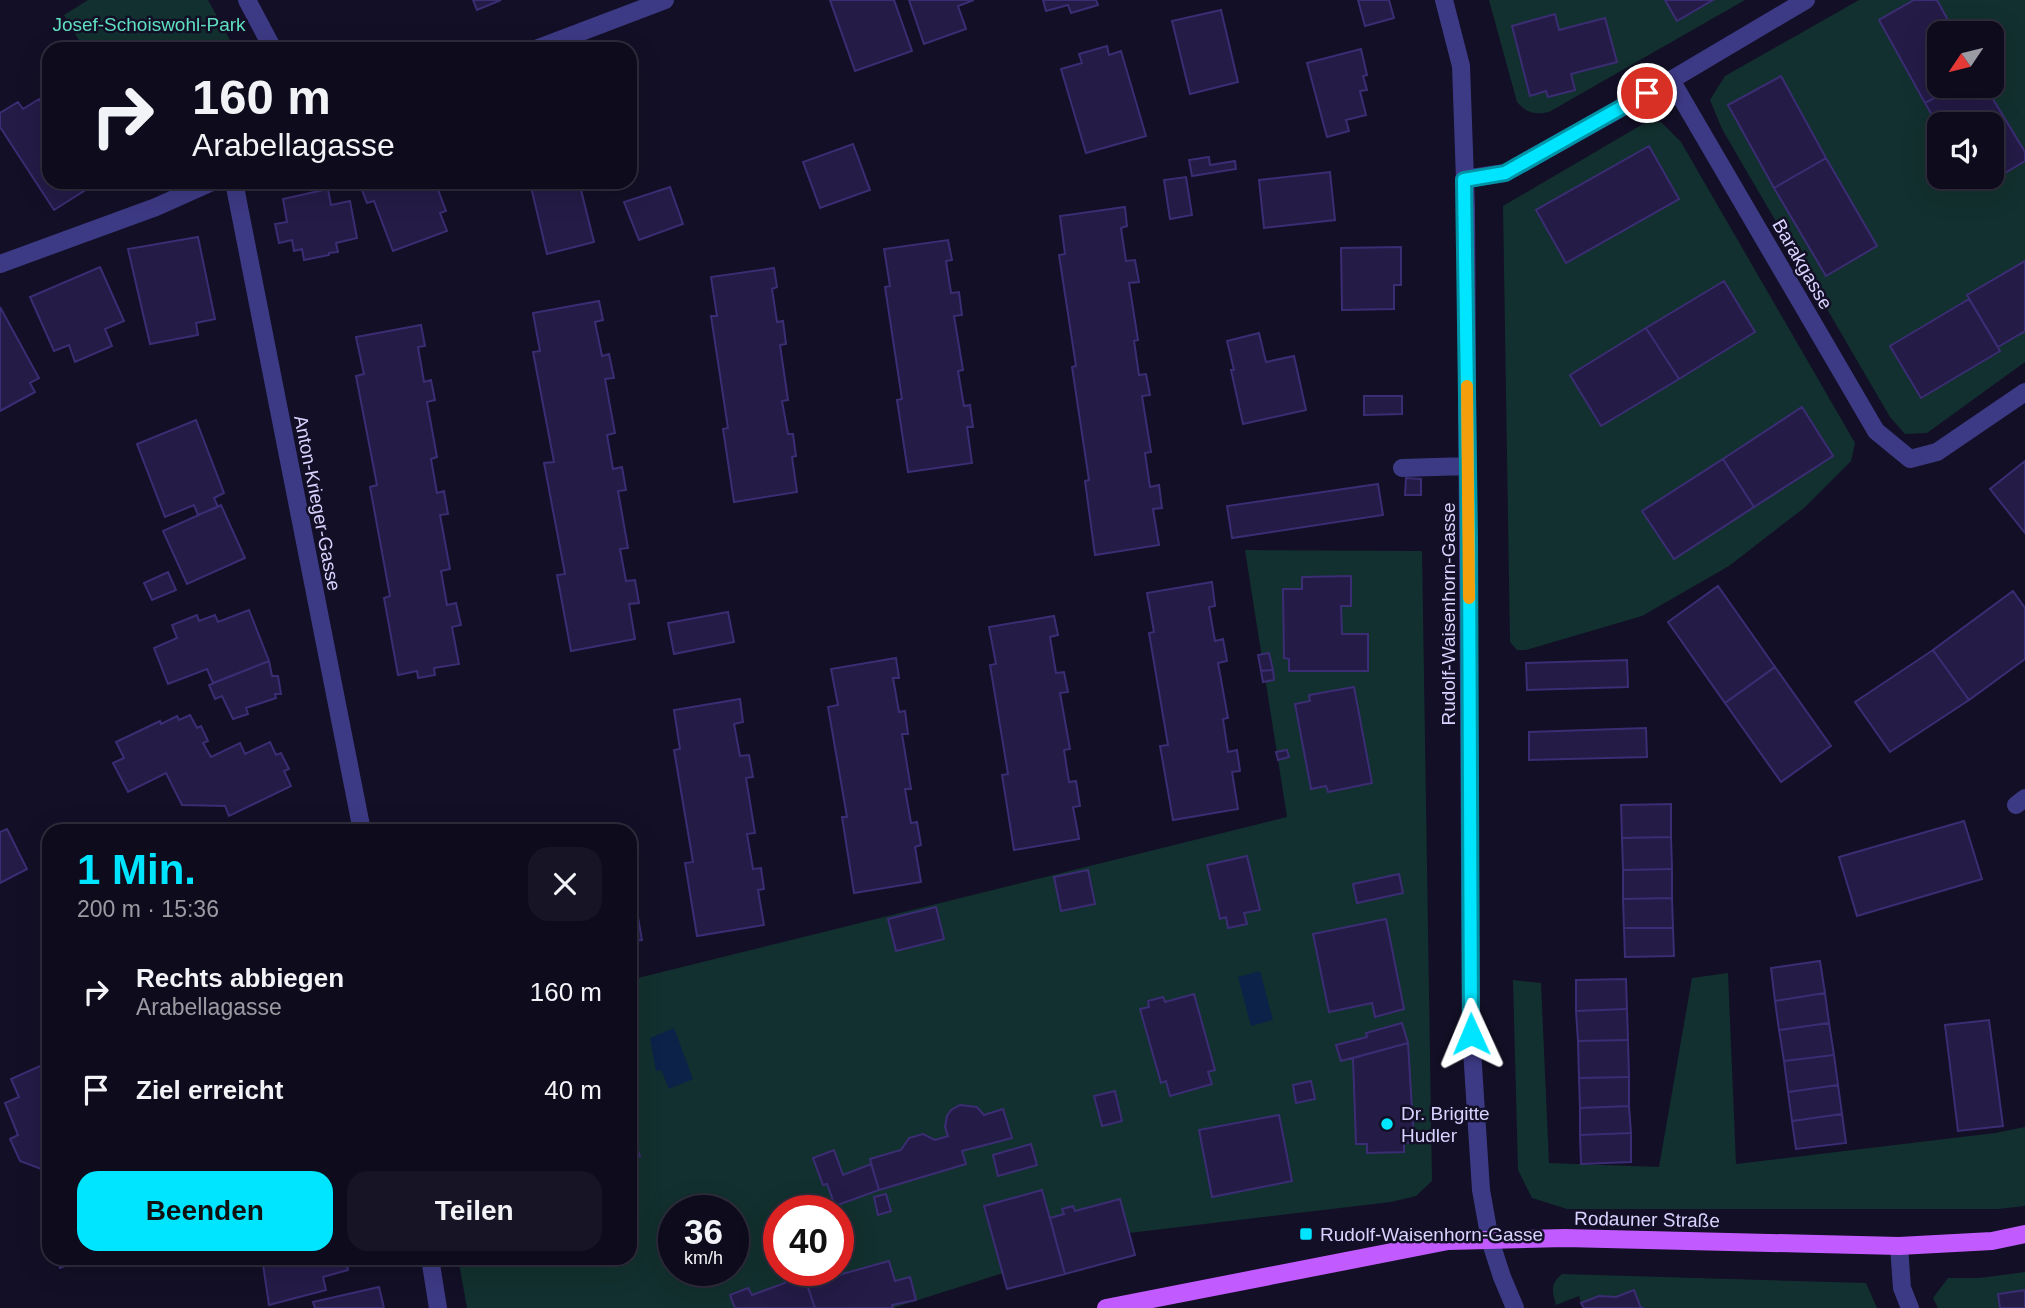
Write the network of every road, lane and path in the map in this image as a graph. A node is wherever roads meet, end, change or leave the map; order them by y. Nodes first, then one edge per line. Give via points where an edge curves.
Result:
1 (247, 0) edge
2 (665, 0) edge
3 (1444, 0) edge
4 (1806, 0) edge
5 (269, 42) edge
6 (554, 42) edge
7 (1671, 80) junction
8 (1464, 180) junction
9 (196, 189) edge
10 (235, 189) edge
11 (0, 264) edge
12 (2025, 392) edge
13 (1468, 466) junction
14 (1402, 468) dead end
15 (361, 824) edge
16 (2025, 1234) edge
17 (1490, 1240) junction
18 (1899, 1246) junction
19 (431, 1265) edge
20 (438, 1308) edge
21 (1106, 1308) edge
22 (1515, 1308) edge
23 (1910, 1308) edge

1 - 5 street
2 - 6 street
3 - 8 street, Rudolf-Waisenhorn-Gasse via 1461,66
4 - 7 street
7 - 8 street via 1505,173
7 - 12 street, Barakgasse via 1876,432 1910,459 1937,452
8 - 13 street, Rudolf-Waisenhorn-Gasse
9 - 11 street
10 - 15 street, Anton-Krieger-Gasse
13 - 14 street
13 - 17 street, Rudolf-Waisenhorn-Gasse via 1471,1034 1480,1190
16 - 18 main road, Rodauner Straße via 1992,1241
17 - 18 main road, Rodauner Straße
17 - 21 main road, Rodauner Straße via 1422,1245
17 - 22 street, Rudolf-Waisenhorn-Gasse
18 - 23 street via 1902,1288
19 - 20 street

